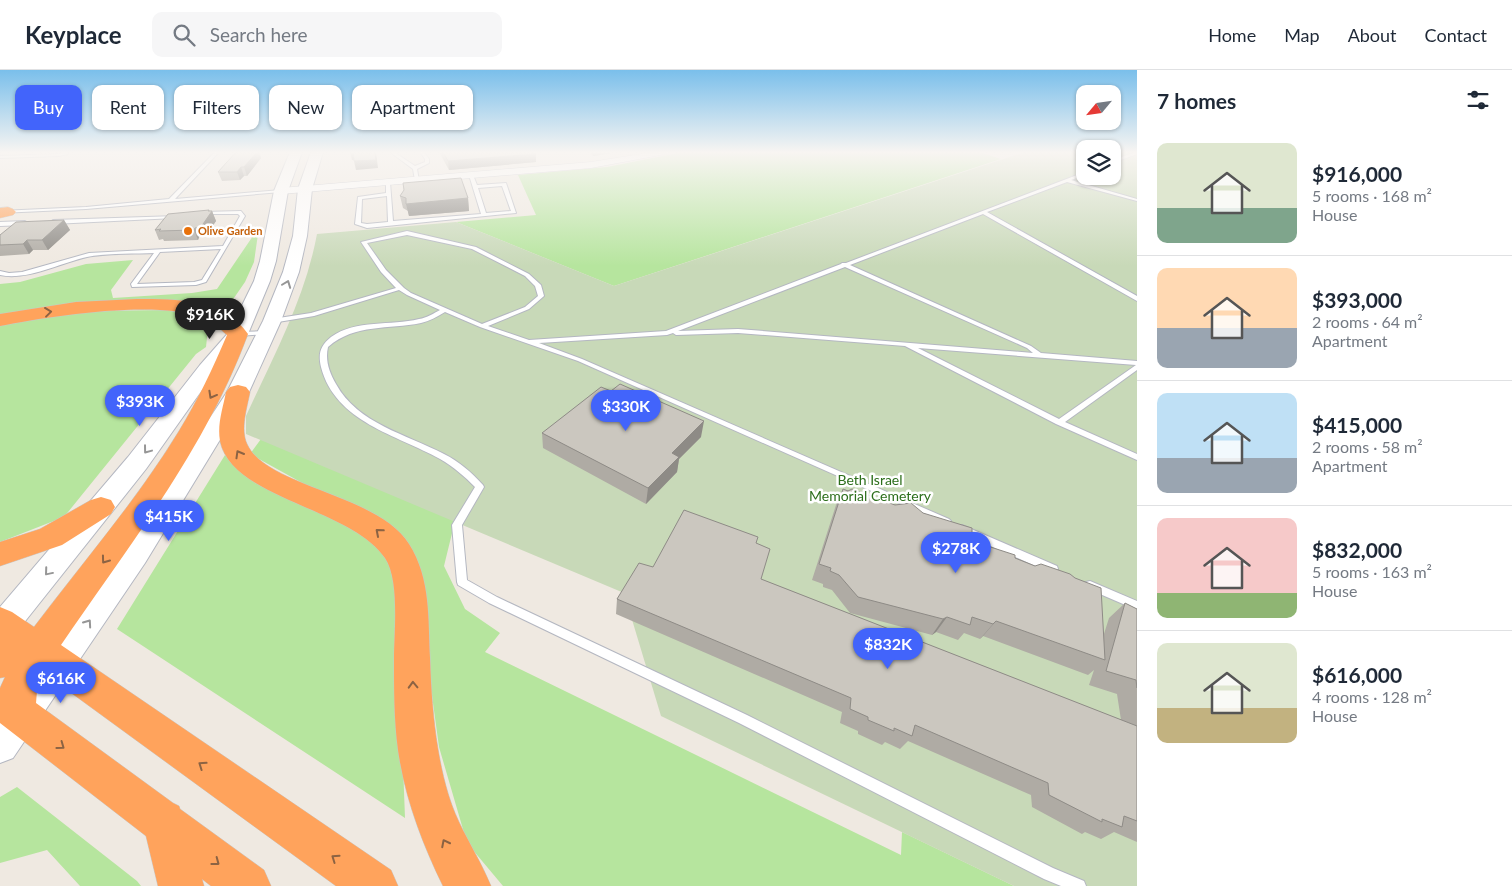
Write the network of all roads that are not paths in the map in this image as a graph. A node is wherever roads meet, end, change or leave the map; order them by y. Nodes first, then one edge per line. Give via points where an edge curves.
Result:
1 (180, 190) edge
2 (188, 190) edge
3 (292, 190) edge
4 (305, 190) edge
5 (389, 190) edge
6 (475, 190) edge
7 (506, 190) edge
8 (1040, 190) edge
9 (1102, 190) edge
10 (280, 191) junction
11 (389, 194) junction
12 (216, 196) junction
13 (171, 200) junction
14 (1137, 200) edge
15 (983, 212) junction
16 (194, 214) edge
17 (2, 215) edge
18 (484, 215) junction
19 (184, 216) edge
20 (49, 222) edge
21 (30, 223) edge
22 (391, 223) junction
23 (225, 247) junction
24 (158, 251) junction
25 (844, 264) junction
26 (0, 273) edge
27 (400, 288) junction
28 (1137, 298) edge
29 (445, 310) junction
30 (0, 320) edge
31 (482, 326) junction
32 (269, 327) junction
33 (667, 333) junction
34 (238, 334) junction
35 (524, 342) junction
36 (906, 344) junction
37 (1040, 355) junction
38 (1137, 364) edge
39 (1137, 367) edge
40 (238, 392) junction
41 (1059, 422) junction
42 (1137, 457) edge
43 (101, 507) junction
44 (0, 554) edge
45 (1064, 574) edge
46 (1082, 582) edge
47 (1137, 606) edge
48 (1, 625) edge
49 (49, 656) junction
50 (0, 662) edge
51 (7, 721) edge
52 (164, 822) junction
53 (181, 886) edge
54 (248, 886) edge
55 (375, 886) edge
56 (468, 886) edge
57 (1079, 886) edge

1 - 13 lane
2 - 12 lane
3 - 10 street
32 -> 4 street via 297,254
5 - 11 lane
6 - 18 lane
7 - 18 lane via 514,212
8 - 15 lane
9 - 14 lane
10 - 12 lane
10 - 34 street via 266,271
11 - 22 lane
11 - 22 lane via 360,198 358,224
12 - 13 lane
13 - 17 lane
15 - 25 lane
15 - 28 lane
16 - 23 lane via 243,214
17 - 21 lane
18 - 22 lane
19 - 20 lane
23 - 24 lane
23 - 24 lane via 201,282 134,286
24 - 26 lane via 89,255 22,274
25 - 33 lane
25 - 37 lane via 1029,347
27 - 29 lane
27 - 31 lane via 364,242 406,233 474,248 519,270 538,285 541,296 527,308
27 - 32 lane
29 - 31 lane
29 - 57 lane via 419,322 339,335 325,346 323,356 332,386 347,405 364,418 459,466 480,487 457,525 462,582 492,600 743,719
30 -> 34 highway via 70,309 172,306 212,314
31 - 35 lane
32 - 34 lane
32 - 40 street
33 - 35 lane
33 - 36 lane via 738,331
34 -> 43 street via 207,369
34 -> 49 highway via 213,393
35 - 45 lane via 580,360
36 - 37 lane
36 - 41 lane
37 - 38 lane
39 - 41 lane
49 -> 40 street via 160,518
56 -> 40 highway via 441,835 423,777 413,689 409,592 403,564 390,542 372,526 350,513 272,480 243,462 232,437
41 - 42 lane
43 - 44 highway via 51,537
43 -> 48 street
46 - 47 lane
48 - 49 highway
48 - 50 highway via 8,632 8,638
49 - 51 highway via 21,682 17,711
55 -> 49 highway
51 -> 52 highway
52 - 53 highway
52 -> 54 highway

